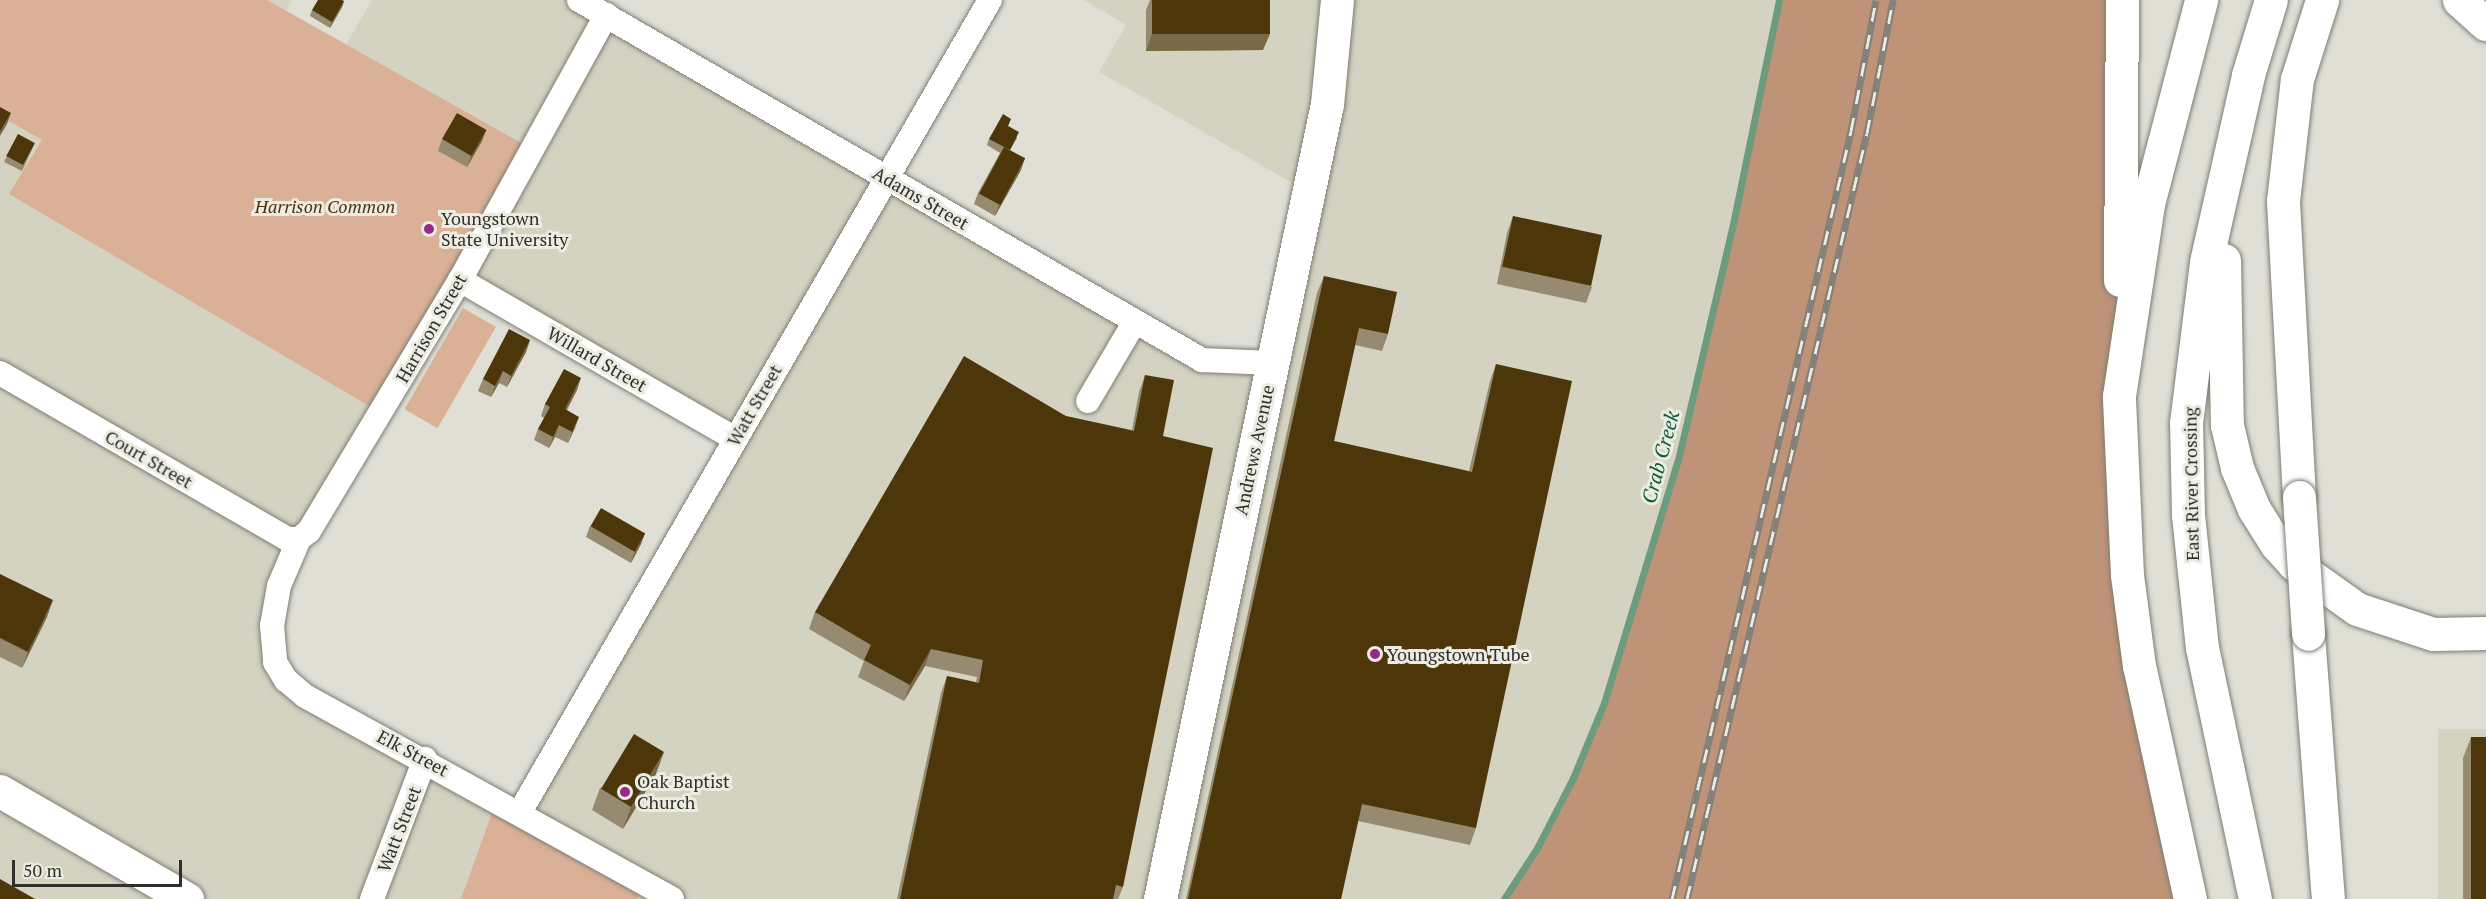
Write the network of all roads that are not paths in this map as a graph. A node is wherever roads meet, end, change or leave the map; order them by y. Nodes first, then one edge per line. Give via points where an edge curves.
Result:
1 (579, 0) edge
2 (990, 0) edge
3 (1337, 0) edge
4 (2122, 0) edge
5 (2200, 0) edge
6 (2271, 0) edge
7 (2322, 0) edge
8 (2459, 0) edge
9 (606, 15) junction
10 (2486, 24) edge
11 (2247, 75) junction
12 (887, 178) junction
13 (460, 280) junction
14 (1134, 322) junction
15 (1272, 363) junction
16 (0, 373) edge
17 (2119, 396) junction
18 (1088, 401) dead end
19 (734, 438) junction
20 (299, 539) junction
21 (2486, 633) edge
22 (425, 759) junction
23 (0, 791) edge
24 (520, 812) junction
25 (186, 899) edge
26 (372, 899) edge
27 (672, 899) edge
28 (1160, 899) edge
29 (2190, 899) edge
30 (2255, 899) edge
31 (2328, 899) edge

1 - 9 street, Adams Street
2 - 12 street, Watt Street
3 - 15 main road, Andrews Avenue via 1327,104
4 - 17 main road
5 - 17 main road via 2148,204
6 - 11 main road, East River Crossing
7 - 31 main road, bridge via 2297,79 2283,201 2299,497
8 - 10 main road
9 - 12 street, Adams Street
9 - 13 street, Harrison Street
11 - 21 main road via 2224,259 2223,354 2227,425 2253,509 2294,564 2357,609 2433,634
11 - 30 main road, East River Crossing via 2206,262 2186,423 2188,515 2202,648
12 - 14 street, Adams Street
12 - 19 street, Watt Street
13 - 19 street, Willard Street
13 - 20 street, Harrison Street via 308,534
14 - 15 street, Adams Street via 1202,360
14 - 18 street
15 - 28 main road, Andrews Avenue
16 - 20 street, Court Street via 287,539
17 - 29 main road via 2127,575 2139,666
19 - 24 street, Watt Street
20 - 22 street, Elk Street via 274,603 271,642 275,662 286,680 305,696
22 - 24 street, Elk Street
22 - 26 street, Watt Street
23 - 25 main road
24 - 27 street, Elk Street

